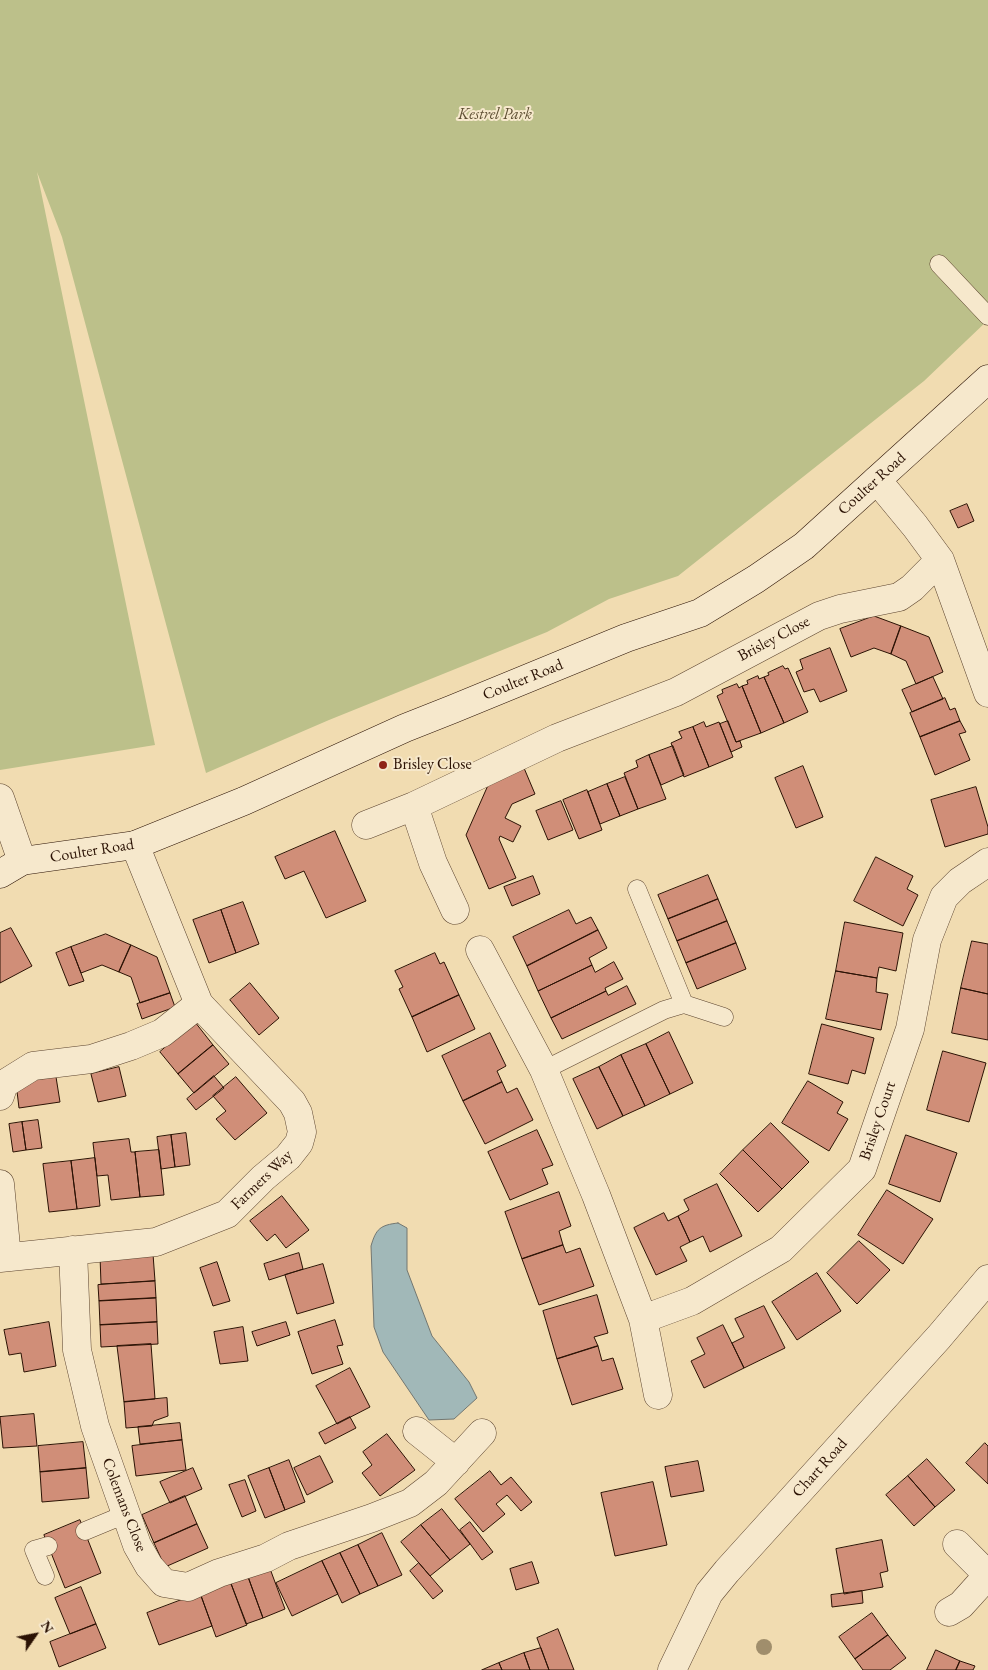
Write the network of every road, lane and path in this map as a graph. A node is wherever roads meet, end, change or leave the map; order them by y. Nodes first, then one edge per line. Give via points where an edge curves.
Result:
1 (939, 264) dead end
2 (988, 316) edge
3 (988, 379) edge
4 (878, 480) junction
5 (940, 560) junction
6 (988, 693) edge
7 (0, 798) edge
8 (414, 806) junction
9 (366, 825) dead end
10 (136, 845) junction
11 (988, 862) edge
12 (11, 868) edge
13 (637, 889) dead end
14 (456, 910) dead end
15 (480, 950) dead end
16 (199, 1004) junction
17 (684, 1004) junction
18 (724, 1017) dead end
19 (544, 1070) junction
20 (0, 1096) edge
21 (0, 1184) edge
22 (73, 1250) junction
23 (3, 1258) edge
24 (988, 1279) edge
25 (642, 1319) junction
26 (658, 1395) dead end
27 (417, 1431) dead end
28 (482, 1433) dead end
29 (456, 1462) junction
30 (126, 1514) junction
31 (84, 1531) dead end
32 (956, 1544) dead end
33 (48, 1546) dead end
34 (988, 1575) edge
35 (45, 1576) dead end
36 (949, 1612) dead end
37 (672, 1670) edge

1 - 2 lane
3 - 4 street, Coulter Road
4 - 5 street
4 - 10 street, Coulter Road via 804,546 700,613 626,638 405,728 244,802
5 - 6 street
5 - 8 street, Brisley Close via 899,597 819,616 676,692 557,738
7 - 12 street
8 - 9 street, Brisley Close
8 - 14 street via 433,863
10 - 12 street, Coulter Road
10 - 16 street, Farmers Way
11 - 25 street, Brisley Court via 960,881 944,897 927,940 910,1029 862,1169 781,1249 692,1301
13 - 17 lane
15 - 19 street
16 - 20 street via 162,1033 131,1046 91,1060 34,1066 4,1084
16 - 22 street, Farmers Way via 292,1102 302,1132 300,1143 227,1214 156,1242
17 - 18 lane
17 - 19 lane via 664,1010
19 - 25 street via 596,1195
21 - 23 street
22 - 23 street, Farmers Way
22 - 30 street, Colemans Close via 77,1350 95,1426
24 - 37 street, Chart Road via 709,1593
25 - 26 street
27 - 29 street
28 - 29 street, Colemans Close
29 - 30 street, Colemans Close via 410,1503 289,1546 188,1587 164,1583 149,1566 137,1546
30 - 31 lane
32 - 34 street
33 - 35 lane via 34,1550
34 - 36 street

